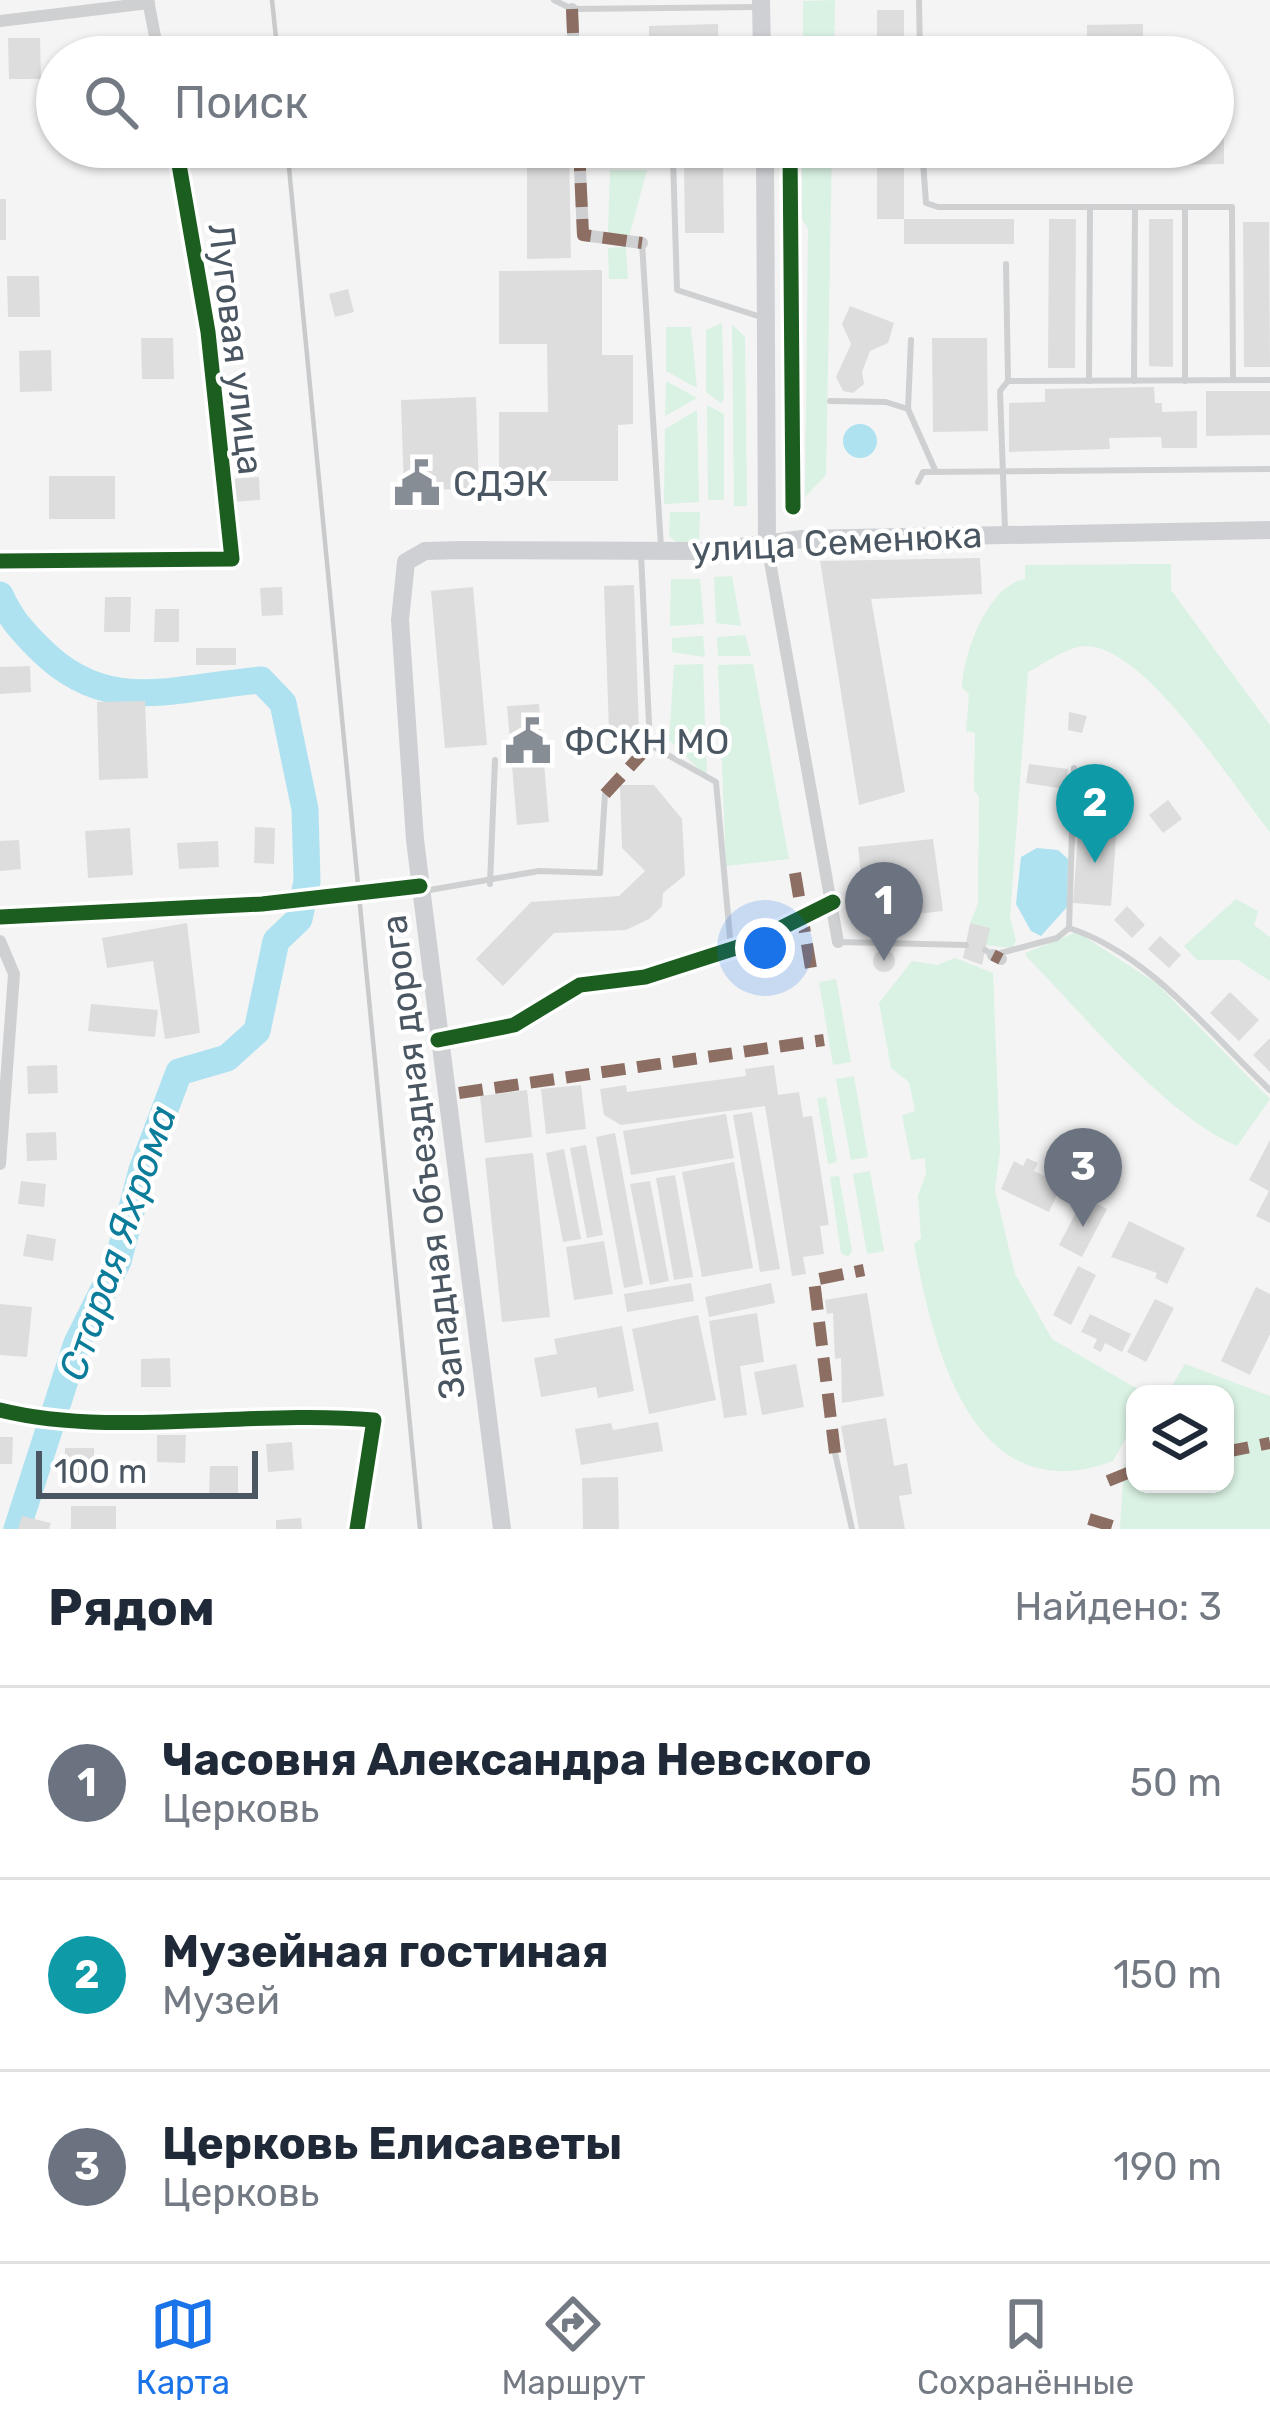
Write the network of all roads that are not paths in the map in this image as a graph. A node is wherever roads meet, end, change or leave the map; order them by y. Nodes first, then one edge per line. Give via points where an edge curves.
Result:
1 (554, 0) edge
2 (919, 0) edge
3 (149, 2) edge
4 (761, 3) edge
5 (572, 9) junction
6 (0, 21) edge
7 (155, 36) edge
8 (573, 36) edge
9 (762, 36) edge
10 (920, 36) edge
11 (180, 168) edge
12 (580, 168) edge
13 (673, 168) edge
14 (765, 168) edge
15 (924, 168) edge
16 (1090, 207) junction
17 (1135, 207) junction
18 (1185, 207) junction
19 (643, 243) joint
20 (1006, 264) dead end
21 (768, 319) junction
22 (911, 340) dead end
23 (1134, 380) junction
24 (1185, 380) junction
25 (1233, 380) junction
26 (1270, 380) edge
27 (1008, 381) junction
28 (1089, 381) junction
29 (830, 401) dead end
30 (908, 409) junction
31 (1270, 469) edge
32 (936, 472) junction
33 (1004, 472) junction
34 (918, 482) dead end
35 (1270, 530) edge
36 (1006, 533) junction
37 (767, 545) junction
38 (651, 550) junction
39 (0, 561) edge
40 (406, 562) joint
41 (495, 760) dead end
42 (1074, 768) dead end
43 (604, 794) dead end
44 (490, 884) junction
45 (421, 889) junction
46 (833, 902) junction
47 (0, 917) edge
48 (1069, 928) junction
49 (0, 941) edge
50 (838, 943) joint
51 (966, 945) dead end
52 (731, 950) junction
53 (993, 955) dead end
54 (438, 1040) junction
55 (1270, 1090) edge
56 (0, 1164) edge
57 (0, 1410) edge
58 (835, 1453) dead end
59 (356, 1529) edge
60 (502, 1529) edge
61 (852, 1529) edge

1 - 5 lane
2 - 10 lane
3 - 6 street
3 - 7 street
4 - 5 lane
4 - 9 main road
5 - 8 street
11 - 39 street, Луговая улица via 208,332 232,559
12 - 19 street via 583,235
13 - 21 lane via 677,290
14 - 21 main road
15 - 16 lane via 926,203
16 - 17 lane
16 - 28 lane
17 - 18 lane
17 - 23 lane
18 - 24 lane
18 - 25 lane via 1232,207
19 - 38 lane
20 - 27 lane
21 - 37 main road
22 - 30 lane
23 - 24 lane
23 - 28 lane
24 - 25 lane
25 - 26 lane
27 - 28 lane
27 - 33 lane via 1000,391
29 - 30 lane
30 - 32 lane
31 - 33 lane
32 - 33 lane
32 - 34 lane via 923,472
33 - 36 lane
35 - 36 main road, улица Семенюка
36 - 37 main road, улица Семенюка
37 - 38 main road, улица Семенюка
37 - 46 street
38 - 40 main road, улица Семенюка via 425,551
38 - 52 lane via 650,746 716,782
40 - 45 main road, Западная объездная дорога via 400,620
41 - 44 lane
42 - 48 lane
43 - 44 lane via 600,873 539,871
44 - 45 lane
45 - 47 street
45 - 54 main road, Западная объездная дорога
46 - 50 street
46 - 52 street
48 - 53 lane
48 - 55 lane via 1099,938 1150,975
49 - 56 street via 14,974
50 - 51 lane
52 - 54 street via 645,977 580,985 514,1025
54 - 60 main road, Западная объездная дорога
57 - 59 street via 52,1424 312,1414 374,1420
58 - 61 lane

